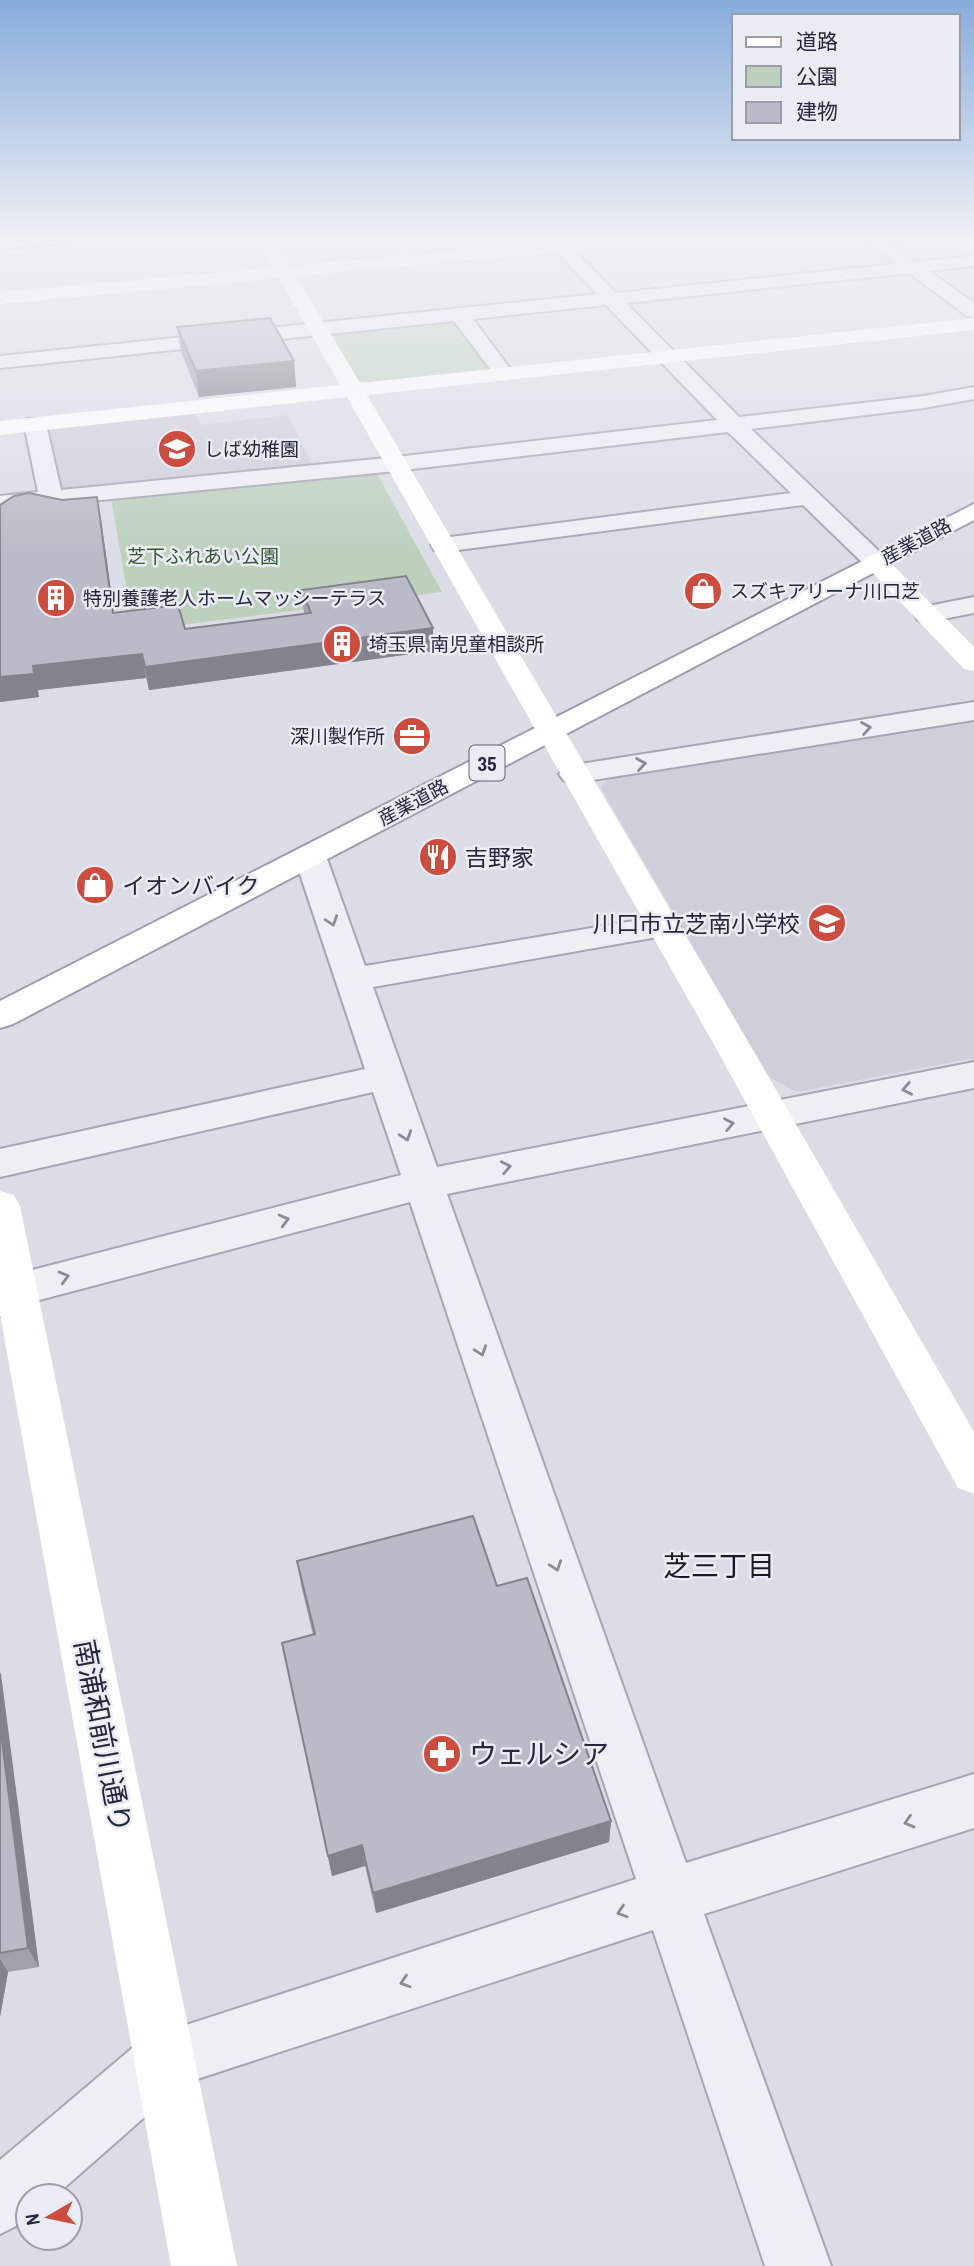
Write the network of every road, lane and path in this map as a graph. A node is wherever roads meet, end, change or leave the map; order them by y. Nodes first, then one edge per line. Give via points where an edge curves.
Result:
1 (181, 344) edge
2 (326, 344) edge
3 (482, 344) edge
4 (655, 344) edge
5 (785, 344) edge
6 (667, 356) junction
7 (0, 362) edge
8 (505, 374) junction
9 (353, 390) junction
10 (974, 393) edge
11 (35, 424) junction
12 (734, 425) junction
13 (0, 428) edge
14 (396, 464) junction
15 (811, 497) junction
16 (51, 498) junction
17 (0, 503) edge
18 (974, 511) edge
19 (443, 545) junction
20 (876, 562) junction
21 (974, 605) edge
22 (927, 614) junction
23 (974, 663) edge
24 (974, 711) edge
25 (550, 731) junction
26 (574, 774) junction
27 (310, 856) junction
28 (663, 926) junction
29 (352, 979) junction
30 (0, 1016) edge
31 (974, 1075) edge
32 (385, 1077) junction
33 (771, 1115) junction
34 (0, 1163) edge
35 (422, 1184) junction
36 (0, 1206) edge
37 (8, 1294) edge
38 (974, 1475) edge
39 (974, 1801) edge
40 (671, 1896) junction
41 (164, 2060) junction
42 (0, 2202) edge
43 (204, 2266) edge
44 (797, 2266) edge

1 - 7 street
2 - 9 street
3 - 8 street
4 - 6 street
5 - 6 street
6 - 8 street
6 - 12 street
8 - 9 street
9 - 11 street
9 - 14 street
10 - 12 street
11 - 13 street
11 - 16 street
12 - 14 street
12 - 15 street
14 - 16 street
14 - 19 street
15 - 19 street
15 - 20 street
16 - 17 street
18 - 20 street, 産業道路 / 35
19 - 25 street
20 - 22 street
20 - 25 street, 産業道路 / 35
21 - 22 street
22 - 23 street
26 -> 24 street
25 - 26 street
25 - 27 street, 産業道路 / 35
26 - 28 street
27 -> 29 street
27 - 30 street, 産業道路 / 35
28 - 29 street
28 - 33 street
29 - 32 street
31 -> 33 street
32 - 34 street
32 -> 35 street
35 -> 33 street
33 - 38 street
37 -> 35 street
35 -> 40 street
36 - 37 street, 南浦和前川通り
37 - 41 street, 南浦和前川通り via 76,1591
39 -> 40 street
40 -> 41 street
40 - 44 street
41 - 42 street
41 - 43 street, 南浦和前川通り

